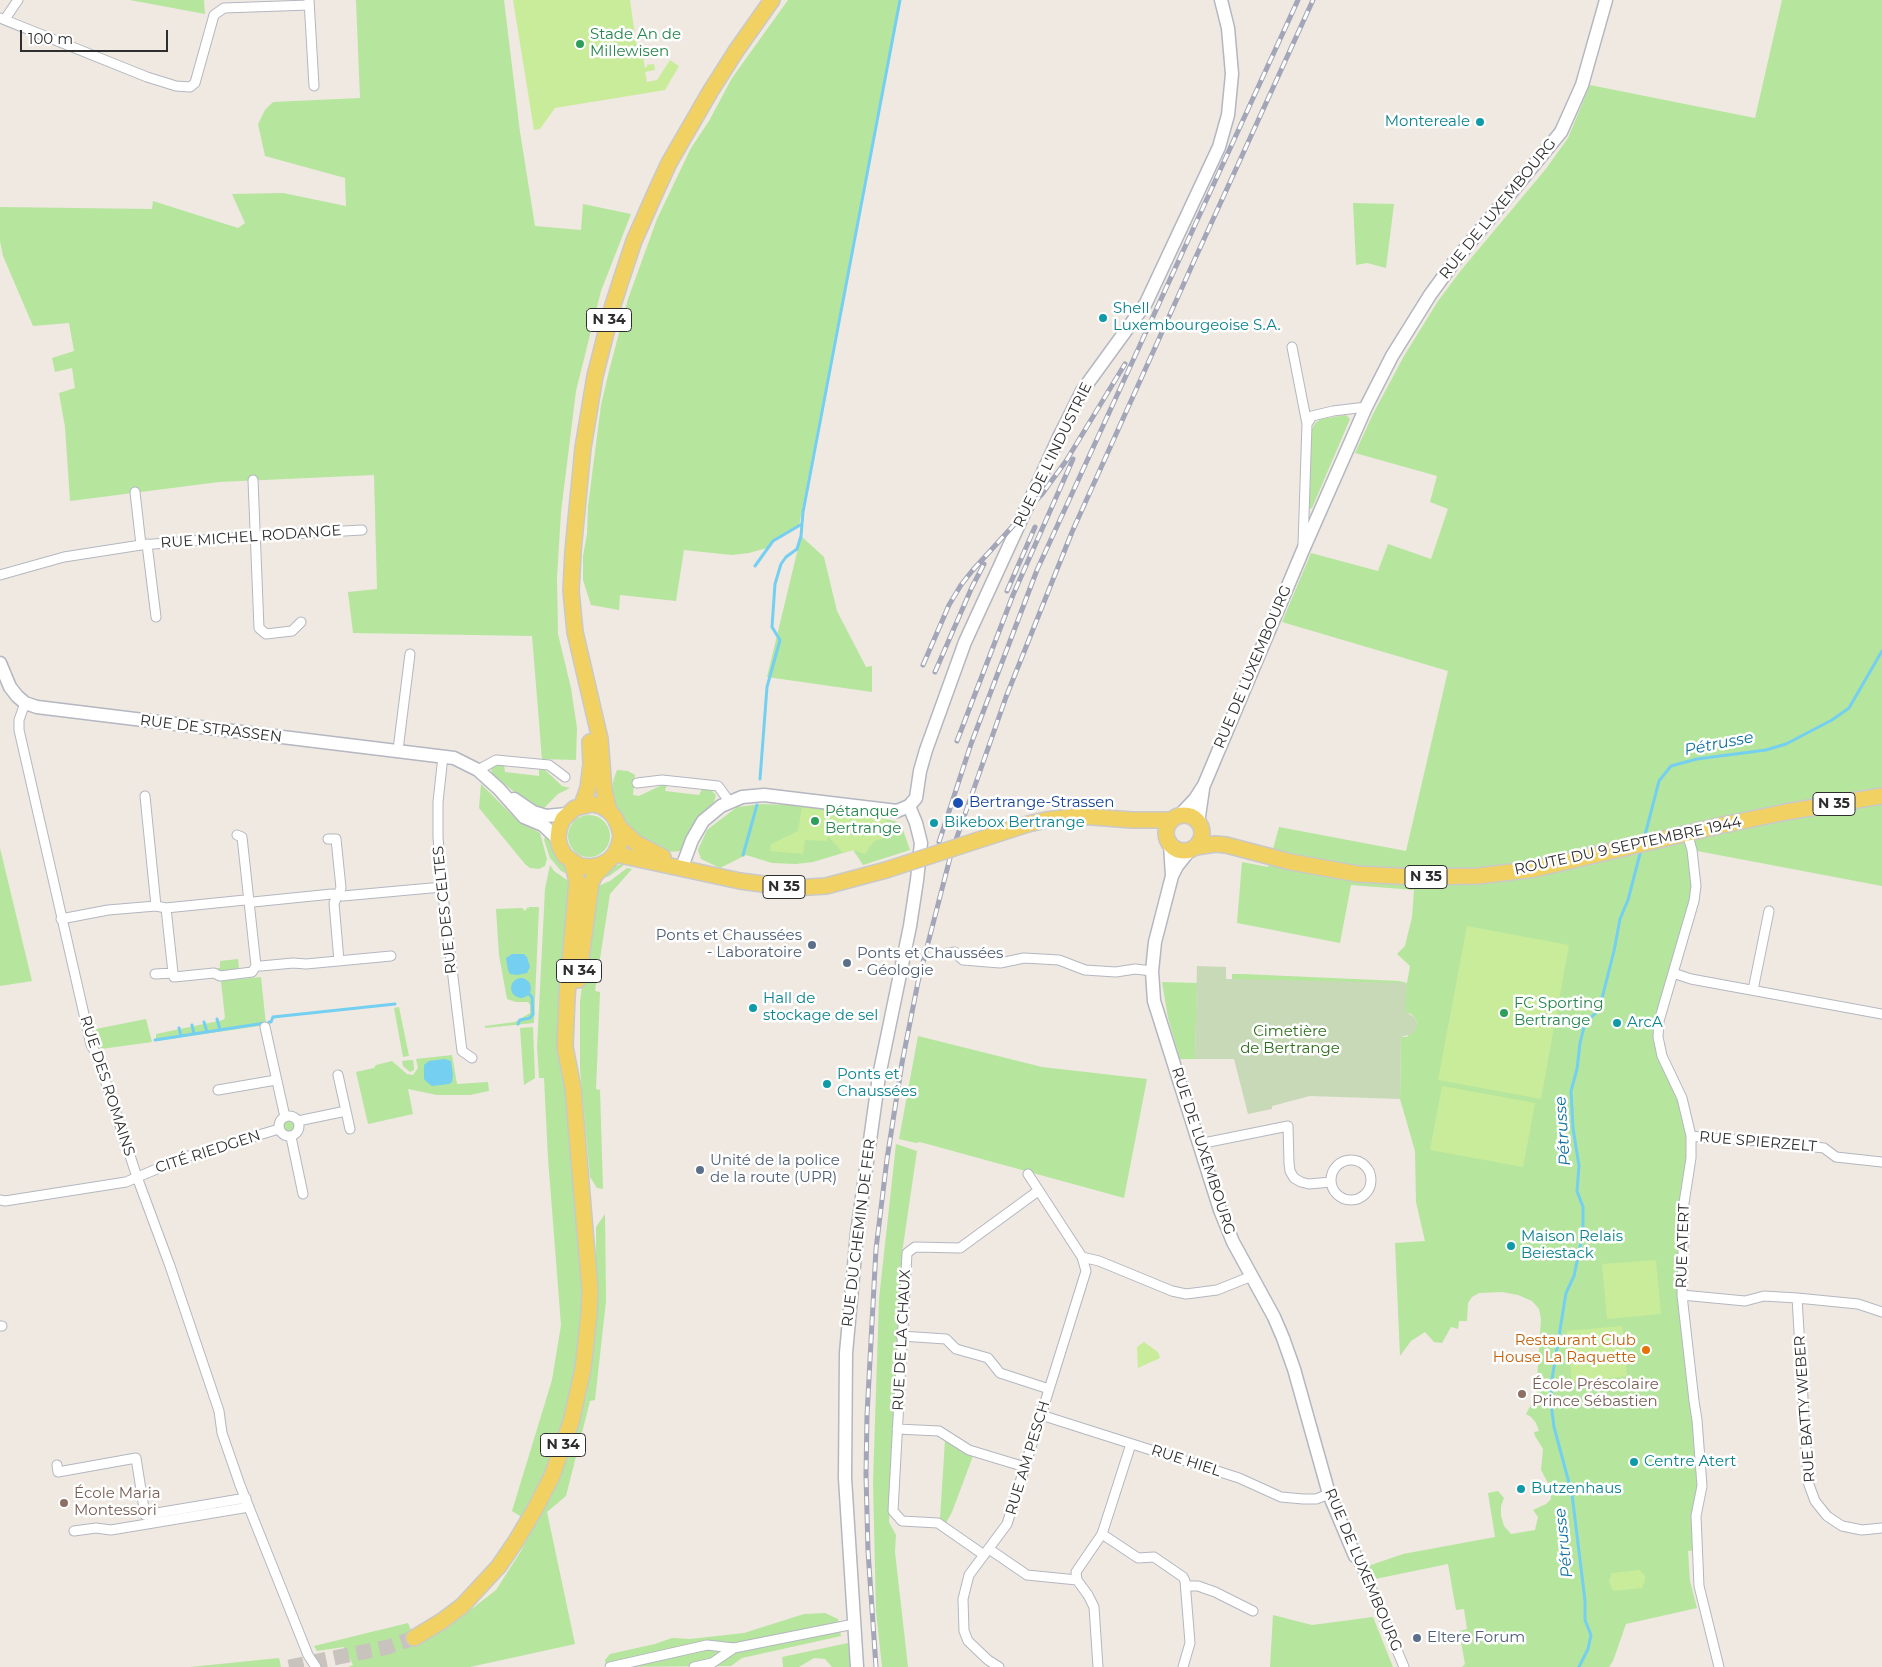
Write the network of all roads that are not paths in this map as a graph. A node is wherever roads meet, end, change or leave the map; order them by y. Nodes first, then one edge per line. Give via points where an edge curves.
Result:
1 (18, 0) edge
2 (772, 0) edge
3 (1221, 0) edge
4 (1606, 0) edge
5 (309, 2) edge
6 (2, 18) edge
7 (314, 86) dead end
8 (1292, 347) dead end
9 (1366, 407) junction
10 (1307, 424) junction
11 (253, 480) dead end
12 (135, 492) dead end
13 (362, 530) dead end
14 (256, 536) junction
15 (144, 544) junction
16 (1303, 550) junction
17 (0, 575) edge
18 (156, 617) dead end
19 (301, 622) dead end
20 (410, 654) dead end
21 (0, 662) edge
22 (585, 677) junction
23 (26, 703) junction
24 (398, 750) junction
25 (443, 756) junction
26 (478, 770) junction
27 (565, 777) dead end
28 (638, 783) dead end
29 (1204, 784) junction
30 (499, 789) junction
31 (145, 796) dead end
32 (1882, 796) edge
33 (729, 801) junction
34 (582, 805) junction
35 (909, 806) junction
36 (609, 811) junction
37 (567, 814) junction
38 (1175, 818) junction
39 (1132, 820) junction
40 (620, 827) junction
41 (1687, 833) junction
42 (238, 835) dead end
43 (558, 838) junction
44 (1196, 838) junction
45 (328, 839) dead end
46 (1168, 842) junction
47 (611, 857) junction
48 (572, 862) junction
49 (682, 867) junction
50 (1172, 876) junction
51 (442, 887) junction
52 (337, 895) junction
53 (249, 901) junction
54 (156, 906) junction
55 (166, 908) junction
56 (1769, 911) dead end
57 (61, 919) junction
58 (947, 953) dead end
59 (391, 956) dead end
60 (339, 961) junction
61 (256, 966) junction
62 (1152, 971) junction
63 (173, 973) junction
64 (1673, 973) junction
65 (156, 974) dead end
66 (1753, 990) junction
67 (1882, 1014) edge
68 (264, 1027) dead end
69 (472, 1058) dead end
70 (338, 1075) dead end
71 (276, 1080) junction
72 (573, 1088) junction
73 (218, 1090) dead end
74 (346, 1111) junction
75 (284, 1117) junction
76 (298, 1121) junction
77 (279, 1130) junction
78 (350, 1130) dead end
79 (1691, 1136) junction
80 (291, 1137) junction
81 (1199, 1144) junction
82 (1882, 1162) edge
83 (1028, 1174) dead end
84 (137, 1177) junction
85 (1332, 1182) junction
86 (1038, 1190) junction
87 (303, 1194) dead end
88 (0, 1200) edge
89 (1082, 1256) junction
90 (1252, 1276) junction
91 (1682, 1295) junction
92 (1797, 1298) junction
93 (1882, 1312) edge
94 (901, 1336) junction
95 (1049, 1389) junction
96 (1041, 1415) junction
97 (897, 1429) junction
98 (1132, 1444) junction
99 (57, 1465) dead end
100 (1025, 1466) junction
101 (1329, 1494) junction
102 (248, 1503) junction
103 (1882, 1528) edge
104 (74, 1531) dead end
105 (1102, 1534) junction
106 (987, 1552) junction
107 (1355, 1556) joint
108 (1077, 1580) junction
109 (1186, 1586) junction
110 (1252, 1611) dead end
111 (854, 1624) junction
112 (414, 1638) tunnel mouth
113 (734, 1648) junction
114 (985, 1663) edge
115 (316, 1667) edge
116 (610, 1667) edge
117 (694, 1667) edge
118 (857, 1667) edge
119 (999, 1667) edge
120 (1098, 1667) edge
121 (1183, 1667) edge
122 (1404, 1667) edge
123 (1719, 1667) edge

1 - 6 street
2 - 22 main road, N 34 via 710,92 669,163 634,241 610,314 584,439 573,551 573,618
3 - 35 street, RUE DE L'INDUSTRIE via 1228,28 1232,74 1228,115 1219,146 1146,303 1082,391 1056,443 965,642 926,750 916,798
4 - 9 street, RUE DE LUXEMBOURG via 1582,84 1561,132 1430,295 1392,356
5 - 6 street via 224,8 214,16 195,83 190,88 148,77
5 - 7 street
8 - 10 street, RUE DE LUXEMBOURG
9 - 10 street via 1312,416
9 - 16 street, RUE DE LUXEMBOURG
10 - 16 street, RUE DE LUXEMBOURG
11 - 14 street
12 - 15 street, RUE MICHEL RODANGE
13 - 14 street, RUE MICHEL RODANGE
14 - 15 street, RUE MICHEL RODANGE
14 - 19 street via 259,628 266,634 292,631
15 - 17 street, RUE MICHEL RODANGE via 64,557
15 - 18 street
16 - 29 street, RUE DE LUXEMBOURG
20 - 24 street
21 - 23 street via 10,687
22 - 34 main road, N 34 via 591,764
22 - 36 main road, N 34 via 600,739
23 - 24 street, RUE DE STRASSEN via 37,707
23 - 57 street, RUE DES ROMAINS via 19,720 19,730
24 - 25 street, RUE DE STRASSEN
25 - 26 street, RUE DE STRASSEN
25 - 51 street, RUE DES CELTES via 438,802
26 - 27 street via 496,760 549,765
26 - 30 street, RUE DE STRASSEN
28 - 33 street via 662,780 718,786
29 - 38 street, RUE DE LUXEMBOURG via 1195,799
29 - 44 street, RUE DE LUXEMBOURG
30 - 37 street, RUE DE STRASSEN via 532,812 546,816
30 - 43 street, RUE DE STRASSEN via 524,817 543,825
31 - 54 street
32 - 41 main road, ROUTE DU 9 SEPTEMBRE 1944 / N 35
33 - 35 street via 742,796 764,795 897,811
33 - 49 street via 703,821
34 - 36 main road via 601,806
34 - 37 main road
35 - 111 street, RUE DU CHEMIN DE FER via 921,843 917,880 878,1076 857,1233 846,1353 844,1444
36 - 40 main road, N 34
37 - 43 main road
38 - 39 main road, N 35
38 - 44 main road via 1190,816
38 - 46 main road via 1167,828
39 - 46 main road, N 35 via 1150,828
39 - 49 main road, N 35, bridge via 1080,816 1028,824 826,886 793,888
40 - 47 main road, N 34 via 619,845
40 - 49 main road, N 35 via 636,843
41 - 44 main road, ROUTE DU 9 SEPTEMBRE 1944 / N 35 via 1535,869 1478,876 1416,877 1358,874 1291,862
41 - 64 street, RUE ATERT via 1696,886 1689,923
42 - 53 street via 242,837
43 - 48 main road, N 34 via 560,847
44 - 46 main road via 1182,851
44 - 50 street, RUE DE LUXEMBOURG
45 - 52 street via 336,839 341,888
46 - 50 street, RUE DE LUXEMBOURG
47 - 48 main road via 590,867
47 - 49 main road, N 35
47 - 72 main road, N 34 via 591,883 576,996
48 - 72 main road, N 34 via 577,881 565,1048
50 - 62 street, RUE DE LUXEMBOURG via 1155,942
51 - 52 street
51 - 69 street, RUE DES CELTES via 462,1051
52 - 53 street
52 - 60 street via 334,902
53 - 55 street
53 - 61 street
54 - 55 street
54 - 57 street via 108,910
55 - 63 street
56 - 66 street
57 - 84 street, RUE DES ROMAINS via 91,1045
58 - 62 street via 955,952 963,960 1059,960 1085,970
59 - 60 street
60 - 61 street
61 - 63 street via 252,972 220,976 214,973 174,977
62 - 81 street, RUE DE LUXEMBOURG via 1154,1002
63 - 65 street
64 - 66 street
64 - 79 street, RUE ATERT via 1659,1021 1658,1037 1662,1056 1682,1098
66 - 67 street
68 - 71 street
70 - 74 street
71 - 73 street
71 - 75 street
72 - 112 main road, N 34 via 590,1290 587,1342 571,1422 552,1476 535,1510 499,1566 462,1606
74 - 76 street
74 - 78 street
75 - 76 street via 291,1116
75 - 77 street, CITÉ RIEDGEN
76 - 80 street via 298,1131
77 - 80 street, CITÉ RIEDGEN
77 - 84 street, CITÉ RIEDGEN via 185,1157
79 - 82 street, RUE SPIERZELT via 1824,1148 1836,1156
79 - 91 street, RUE ATERT via 1684,1203
80 - 87 street
81 - 85 street via 1288,1126 1289,1163 1294,1178 1309,1184
81 - 90 street, RUE DE LUXEMBOURG via 1220,1210
83 - 86 street
84 - 88 street, CITÉ RIEDGEN via 126,1182
84 - 102 street, RUE DES ROMAINS via 170,1266 219,1411 222,1433
85 - 85 street via 1339,1195 1353,1200 1364,1195 1371,1182 1364,1165 1350,1160 1336,1167
86 - 89 street
86 - 94 street, RUE DE LA CHAUX via 960,1248 915,1247 906,1253
89 - 90 street via 1186,1294 1217,1290
89 - 95 street, RUE AM PESCH via 1086,1271
90 - 101 street, RUE DE LUXEMBOURG via 1274,1317 1294,1368
91 - 92 street via 1745,1301 1764,1296
91 - 123 street, RUE ATERT via 1698,1420 1702,1486 1696,1516 1699,1586
92 - 93 street via 1858,1304
92 - 103 street, RUE BATTY WEBER via 1808,1482 1815,1501 1827,1516 1842,1526 1862,1530
94 - 95 street via 946,1339 956,1349 988,1358 1000,1373
94 - 97 street, RUE DE LA CHAUX
95 - 96 street, RUE AM PESCH
96 - 98 street, RUE HIEL
96 - 100 street, RUE AM PESCH
97 - 100 street, RUE DE LA CHAUX via 938,1431 969,1450
97 - 106 street, RUE DE LA CHAUX via 893,1511 902,1521 938,1523
98 - 101 street, RUE HIEL via 1239,1478 1281,1497 1303,1499
98 - 105 street
99 - 102 street via 58,1472 136,1458 145,1515
100 - 106 street, RUE AM PESCH via 1008,1524
101 - 107 street, RUE DE LUXEMBOURG
102 - 104 street via 111,1530
102 - 115 street, RUE DES ROMAINS
105 - 108 street via 1076,1572
105 - 109 street via 1138,1558 1154,1557 1183,1577
106 - 108 street, RUE DE LA CHAUX via 1027,1575
106 - 114 street, RUE AM PESCH via 969,1575 963,1599 964,1630 968,1641
107 - 122 street, RUE DE LUXEMBOURG
108 - 120 street via 1094,1607
109 - 110 street via 1215,1592
109 - 121 street via 1190,1643
111 - 113 street
111 - 118 street, RUE DU CHEMIN DE FER
113 - 116 street via 707,1645
113 - 117 street via 712,1663
114 - 119 street, RUE AM PESCH

